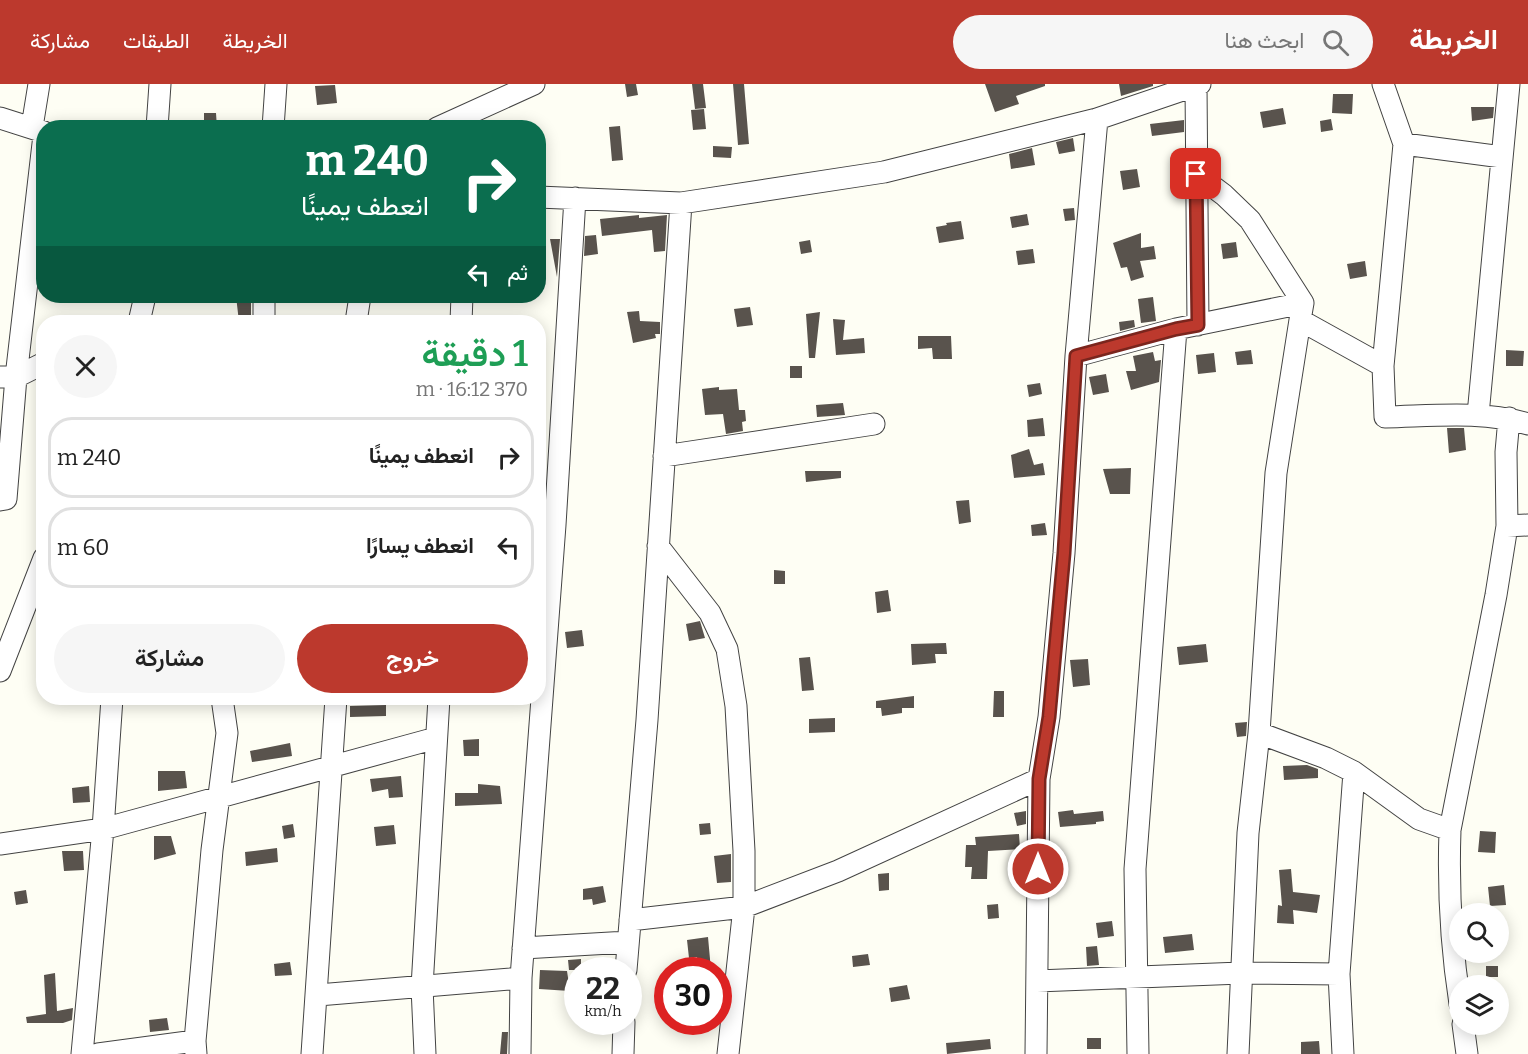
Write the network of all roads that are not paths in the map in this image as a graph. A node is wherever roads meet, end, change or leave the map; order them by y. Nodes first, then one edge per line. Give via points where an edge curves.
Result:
1 (39, 84) edge
2 (160, 84) edge
3 (276, 84) edge
4 (534, 84) edge
5 (1383, 84) edge
6 (1509, 84) edge
7 (1198, 85) edge
8 (500, 92) edge
9 (0, 118) edge
10 (1097, 119) junction
11 (40, 120) edge
12 (158, 120) edge
13 (274, 120) edge
14 (451, 120) edge
15 (36, 130) edge
16 (1404, 144) junction
17 (1502, 157) junction
18 (36, 162) edge
19 (1196, 174) junction
20 (546, 197) edge
21 (574, 198) junction
22 (681, 203) junction
23 (1301, 312) junction
24 (1198, 325) junction
25 (1176, 329) junction
26 (1076, 356) junction
27 (36, 366) edge
28 (1383, 366) junction
29 (8, 377) edge
30 (1478, 415) junction
31 (1519, 421) edge
32 (874, 424) dead end
33 (664, 456) junction
34 (0, 500) edge
35 (1528, 525) edge
36 (1507, 526) junction
37 (658, 546) junction
38 (36, 579) edge
39 (546, 644) edge
40 (0, 671) edge
41 (112, 705) edge
42 (223, 705) edge
43 (336, 705) edge
44 (438, 705) edge
45 (541, 705) edge
46 (1259, 734) junction
47 (436, 738) junction
48 (333, 766) junction
49 (1354, 772) junction
50 (1039, 779) junction
51 (219, 797) junction
52 (103, 829) junction
53 (1449, 830) junction
54 (0, 844) edge
55 (744, 907) junction
56 (630, 920) junction
57 (628, 942) junction
58 (523, 948) junction
59 (627, 957) edge
60 (1241, 973) junction
61 (1339, 974) junction
62 (1455, 975) edge
63 (1137, 977) junction
64 (521, 978) junction
65 (1037, 981) junction
66 (422, 987) junction
67 (318, 995) junction
68 (624, 1035) edge
69 (1464, 1035) edge
70 (195, 1047) edge
71 (82, 1054) edge
72 (98, 1054) edge
73 (312, 1054) edge
74 (425, 1054) edge
75 (520, 1054) edge
76 (623, 1054) edge
77 (728, 1054) edge
78 (1036, 1054) edge
79 (1138, 1054) edge
80 (1238, 1054) edge
81 (1343, 1054) edge
82 (1467, 1054) edge

1 - 11 street
2 - 12 street
3 - 13 street
4 - 8 street
5 - 16 street
6 - 17 street
7 - 10 street
7 - 19 street
8 - 14 street
9 - 15 street
10 - 22 street via 884,172
10 - 26 street
16 - 17 street
16 - 28 street
17 - 30 street
18 - 29 street
19 - 23 street via 1250,220
19 - 24 street
20 - 21 street
21 - 22 street
21 - 39 street
22 - 33 street
23 - 24 street
23 - 28 street
23 - 46 street via 1276,473
24 - 25 street
25 - 26 street
25 - 63 street via 1135,869
26 - 50 street via 1064,553 1049,717
27 - 29 street
28 - 30 street via 1385,417
29 - 34 street via 6,499
30 - 31 street
31 - 36 street via 1506,452
32 - 33 street
33 - 37 street
35 - 36 street
36 - 53 street
37 - 55 street via 710,614 727,649 736,706
37 - 56 street
38 - 40 street
41 - 52 street
42 - 51 street via 226,734
43 - 48 street
44 - 47 street
45 - 58 street
46 - 49 street
46 - 60 street via 1248,833
47 - 48 street
47 - 66 street
48 - 51 street
48 - 67 street
49 - 53 street via 1419,819
49 - 61 street
50 - 55 street via 838,871
50 - 65 street
51 - 52 street
51 - 70 street
52 - 54 street
52 - 71 street
53 - 62 street via 1448,882
55 - 56 street
55 - 77 street
56 - 57 street
57 - 58 street
57 - 59 street
58 - 64 street
60 - 61 street
60 - 63 street
60 - 80 street
61 - 81 street
63 - 65 street
63 - 79 street
64 - 66 street
64 - 75 street
65 - 78 street
66 - 67 street
66 - 74 street
67 - 73 street
68 - 76 street
69 - 82 street
70 - 72 street

